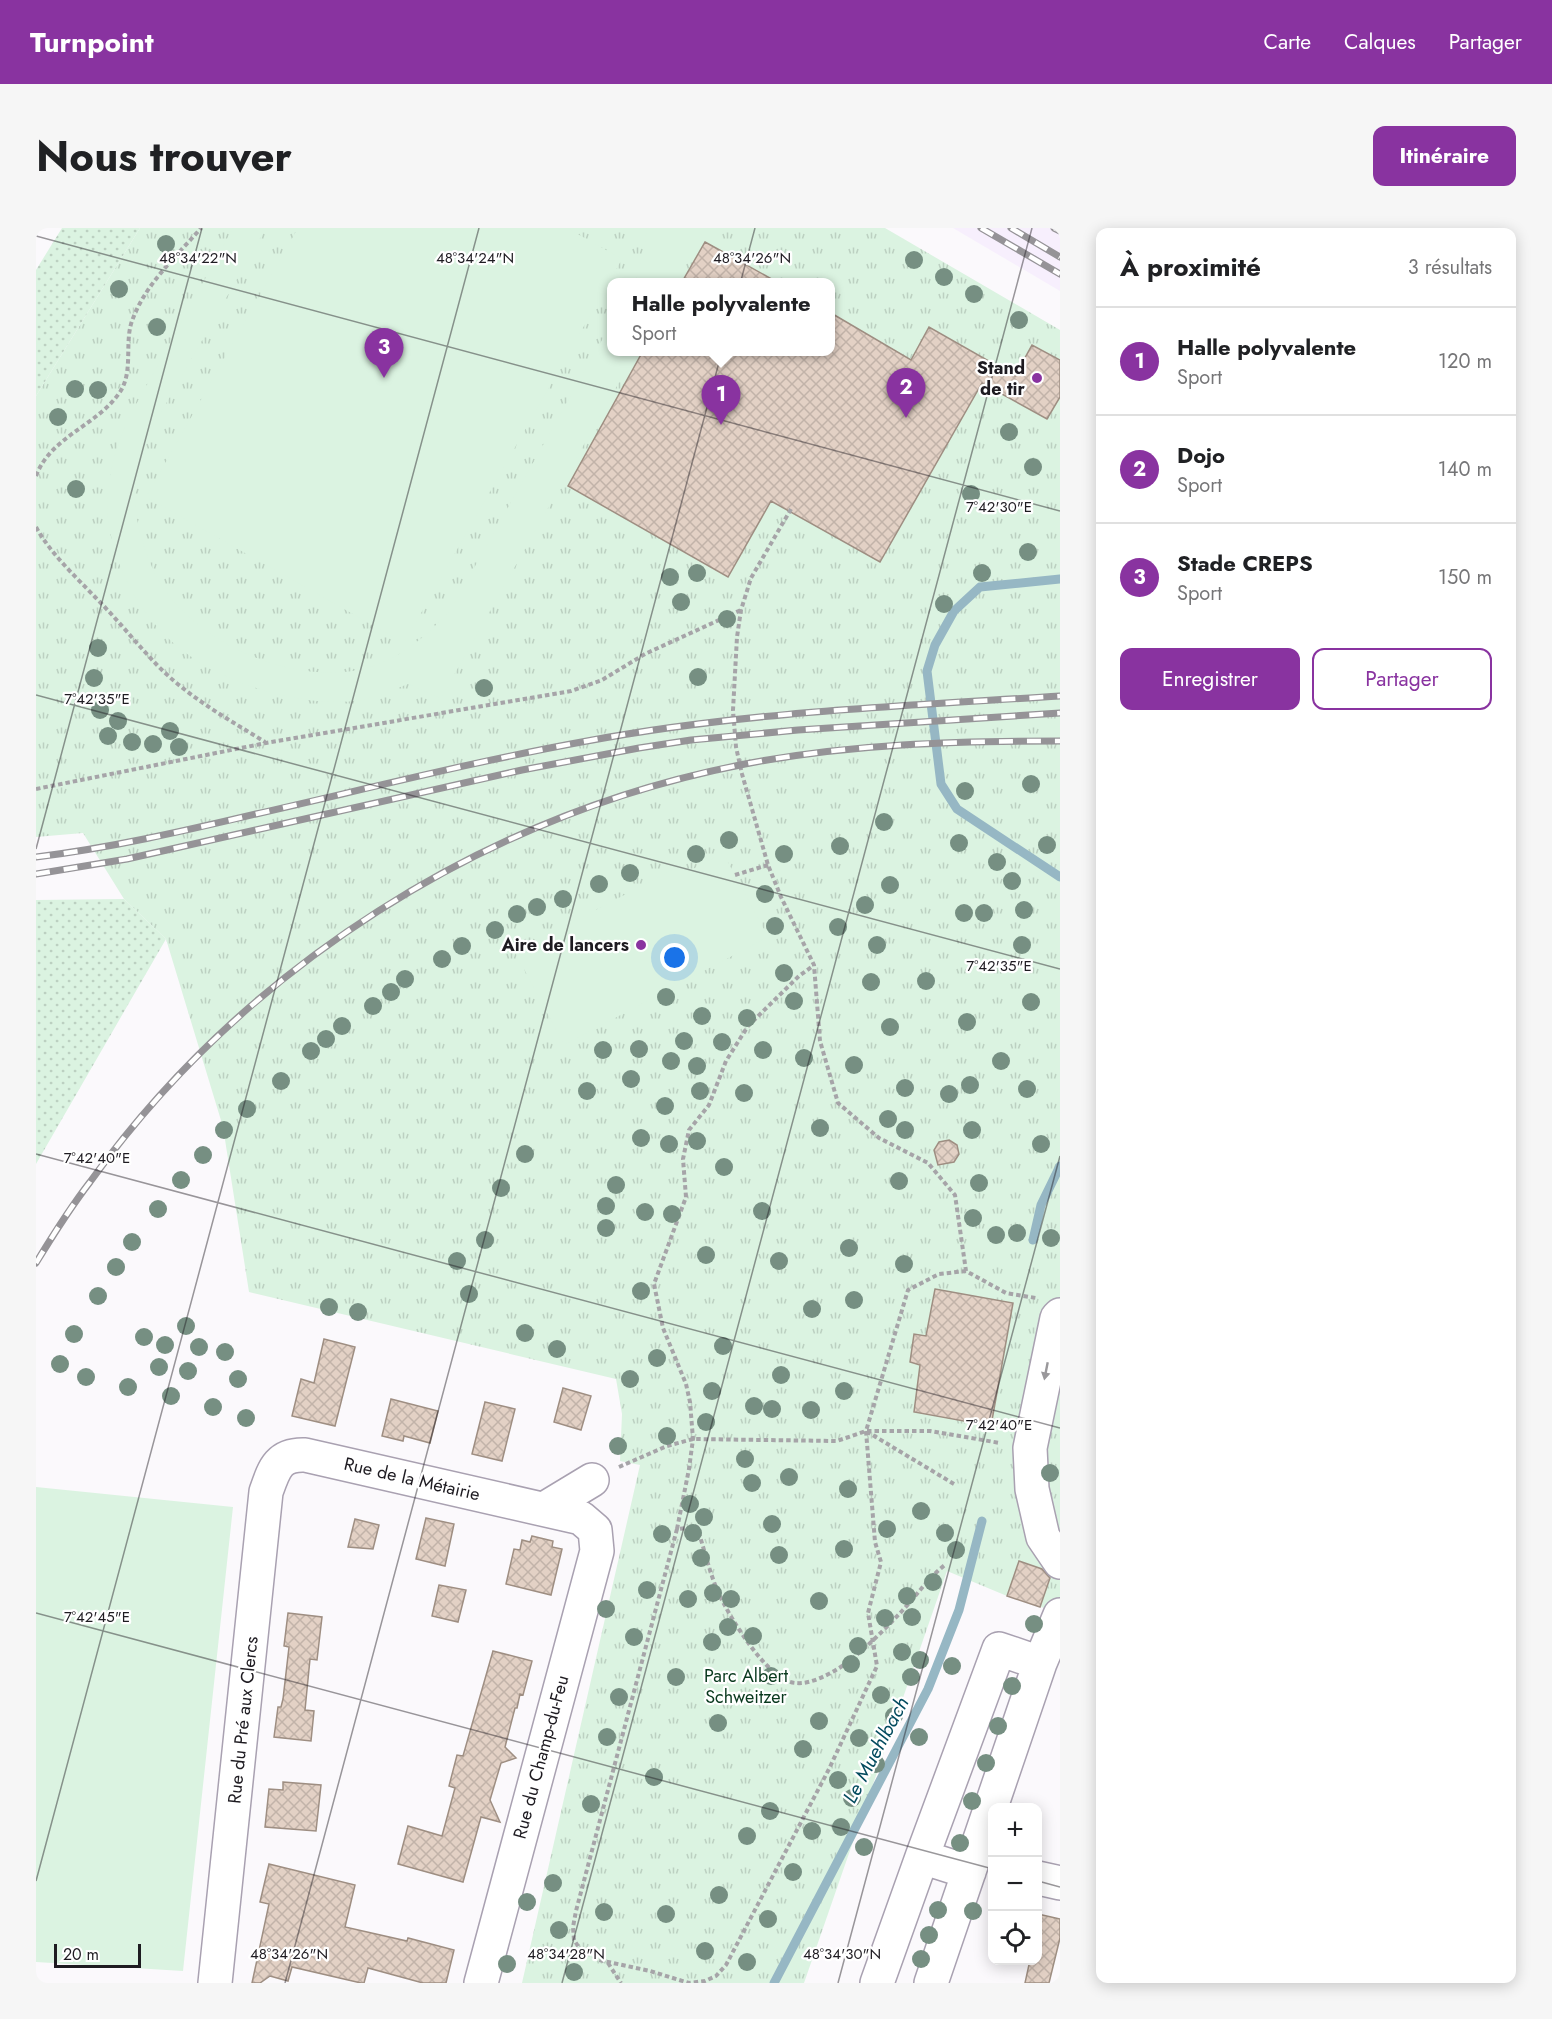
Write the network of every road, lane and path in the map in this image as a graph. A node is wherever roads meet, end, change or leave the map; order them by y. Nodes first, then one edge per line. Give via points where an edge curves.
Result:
1 (201, 228) edge
2 (36, 476) edge
3 (791, 509) dead end
4 (36, 527) edge
5 (741, 610) junction
6 (266, 743) junction
7 (36, 789) edge
8 (768, 865) junction
9 (735, 875) dead end
10 (814, 965) junction
11 (966, 1271) junction
12 (1050, 1307) edge
13 (866, 1431) junction
14 (693, 1440) junction
15 (982, 1440) dead end
16 (282, 1460) joint
17 (592, 1480) joint
18 (954, 1484) dead end
19 (544, 1509) junction
20 (677, 1529) junction
21 (595, 1530) joint
22 (1060, 1562) edge
23 (946, 1564) dead end
24 (1052, 1638) edge
25 (873, 1639) junction
26 (922, 1857) junction
27 (978, 1868) edge
28 (1042, 1879) edge
29 (1060, 1883) edge
30 (608, 1962) junction
31 (215, 1983) edge
32 (481, 1983) edge
33 (621, 1983) edge
34 (689, 1983) edge
35 (877, 1983) edge
36 (932, 1983) edge

1 - 2 path via 142,299 130,327 127,370 120,392 54,447
3 - 5 path via 751,578
4 - 6 path via 64,565 158,666 207,706
5 - 6 path via 645,654 602,680 571,691
5 - 8 path via 734,679 736,747
6 - 7 path
8 - 9 path
8 - 10 path
10 - 11 path via 820,1041 838,1102 879,1138 928,1163 955,1195
10 - 14 path via 748,1026 726,1061 709,1105 689,1130 683,1159 686,1197 654,1284 663,1328 686,1384
11 - 12 path via 1010,1294
11 - 13 path via 939,1274 908,1290
12 -> 22 street via 1057,1318 1030,1448 1032,1489 1042,1537
13 - 14 path via 837,1441
13 - 15 path via 930,1431
13 - 18 path
13 - 25 path via 875,1542 881,1562 868,1613
14 - 17 path via 667,1446
14 - 20 path
16 - 19 street, Rue de la Métairie via 293,1454 305,1455
16 - 31 street, Rue du Pré aux Clercs via 266,1492
17 - 19 street
19 - 21 street, Rue de la Métairie via 581,1518
20 - 25 path via 697,1527 718,1592 746,1641 777,1676 795,1683 815,1681 851,1660
20 - 30 path via 573,1927 580,1949
21 - 32 street, Rue du Champ-du-Feu via 597,1551
23 - 25 path
24 - 26 street via 999,1649
24 - 27 street
25 - 34 path via 877,1666 873,1676 726,1965 716,1976
26 - 27 street
26 - 35 street
27 - 36 street
28 - 29 street
30 - 33 path
30 - 34 path

